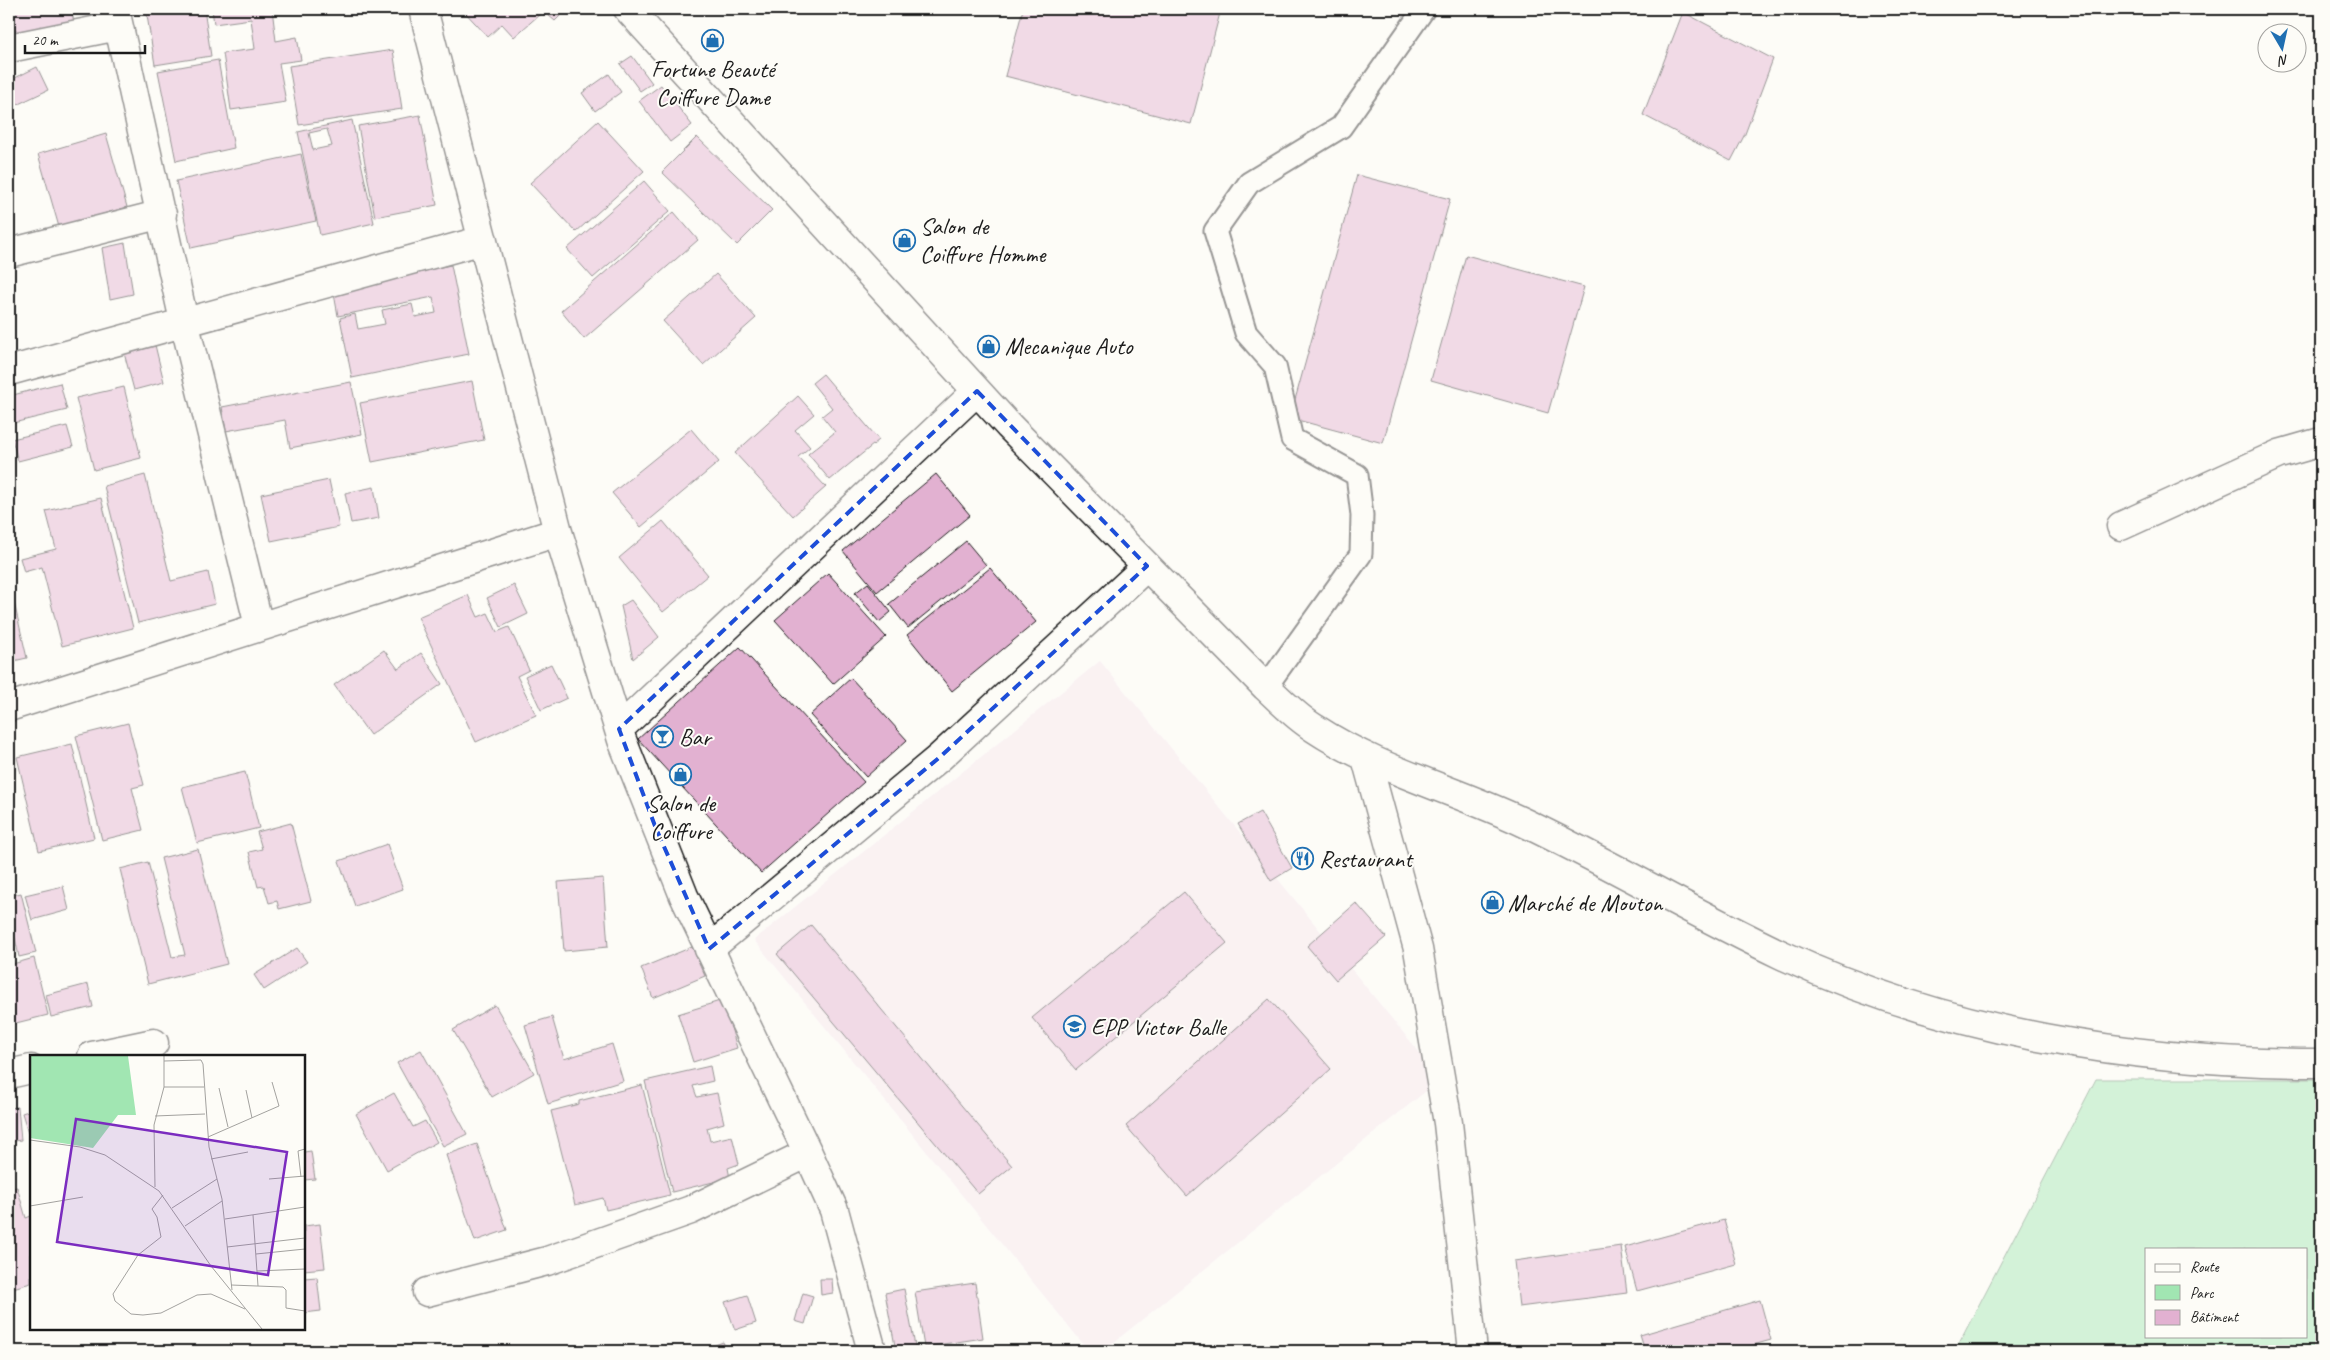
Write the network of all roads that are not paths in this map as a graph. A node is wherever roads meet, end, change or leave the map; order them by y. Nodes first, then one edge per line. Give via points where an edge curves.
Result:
1 (423, 9) edge
2 (628, 9) edge
3 (1424, 9) edge
4 (117, 17) edge
5 (9, 48) edge
6 (162, 214) junction
7 (483, 240) junction
8 (9, 254) edge
9 (184, 321) junction
10 (9, 371) edge
11 (977, 391) junction
12 (2321, 442) edge
13 (2121, 526) dead end
14 (558, 532) junction
15 (1148, 566) junction
16 (259, 626) junction
17 (1266, 687) junction
18 (9, 707) edge
19 (619, 729) junction
20 (1366, 758) junction
21 (709, 949) junction
22 (154, 1043) dead end
23 (97, 1055) edge
24 (2321, 1063) edge
25 (30, 1069) edge
26 (9, 1074) edge
27 (808, 1153) junction
28 (427, 1292) dead end
29 (872, 1351) edge
30 (1473, 1351) edge

1 - 7 street
2 - 11 street
3 - 17 lane via 1341,127 1249,183 1215,231 1246,332 1276,366 1292,439 1357,475 1362,515 1361,554
4 - 5 street
4 - 6 street
6 - 8 street
6 - 9 street
7 - 9 street
7 - 14 street
9 - 10 street
9 - 16 street
11 - 15 street
11 - 19 street
12 - 13 street via 2279,454
14 - 16 street
14 - 19 street
15 - 17 street
15 - 21 street via 940,757
16 - 18 street
17 - 20 street via 1312,727
19 - 21 street via 658,835
20 - 24 street via 1510,816 1782,955 1862,988 1958,1018 2092,1047 2244,1063
20 - 30 street via 1418,950 1448,1123
21 - 27 street
22 - 23 street
25 - 26 street
27 - 28 street via 691,1210 547,1261
27 - 29 street via 834,1210

